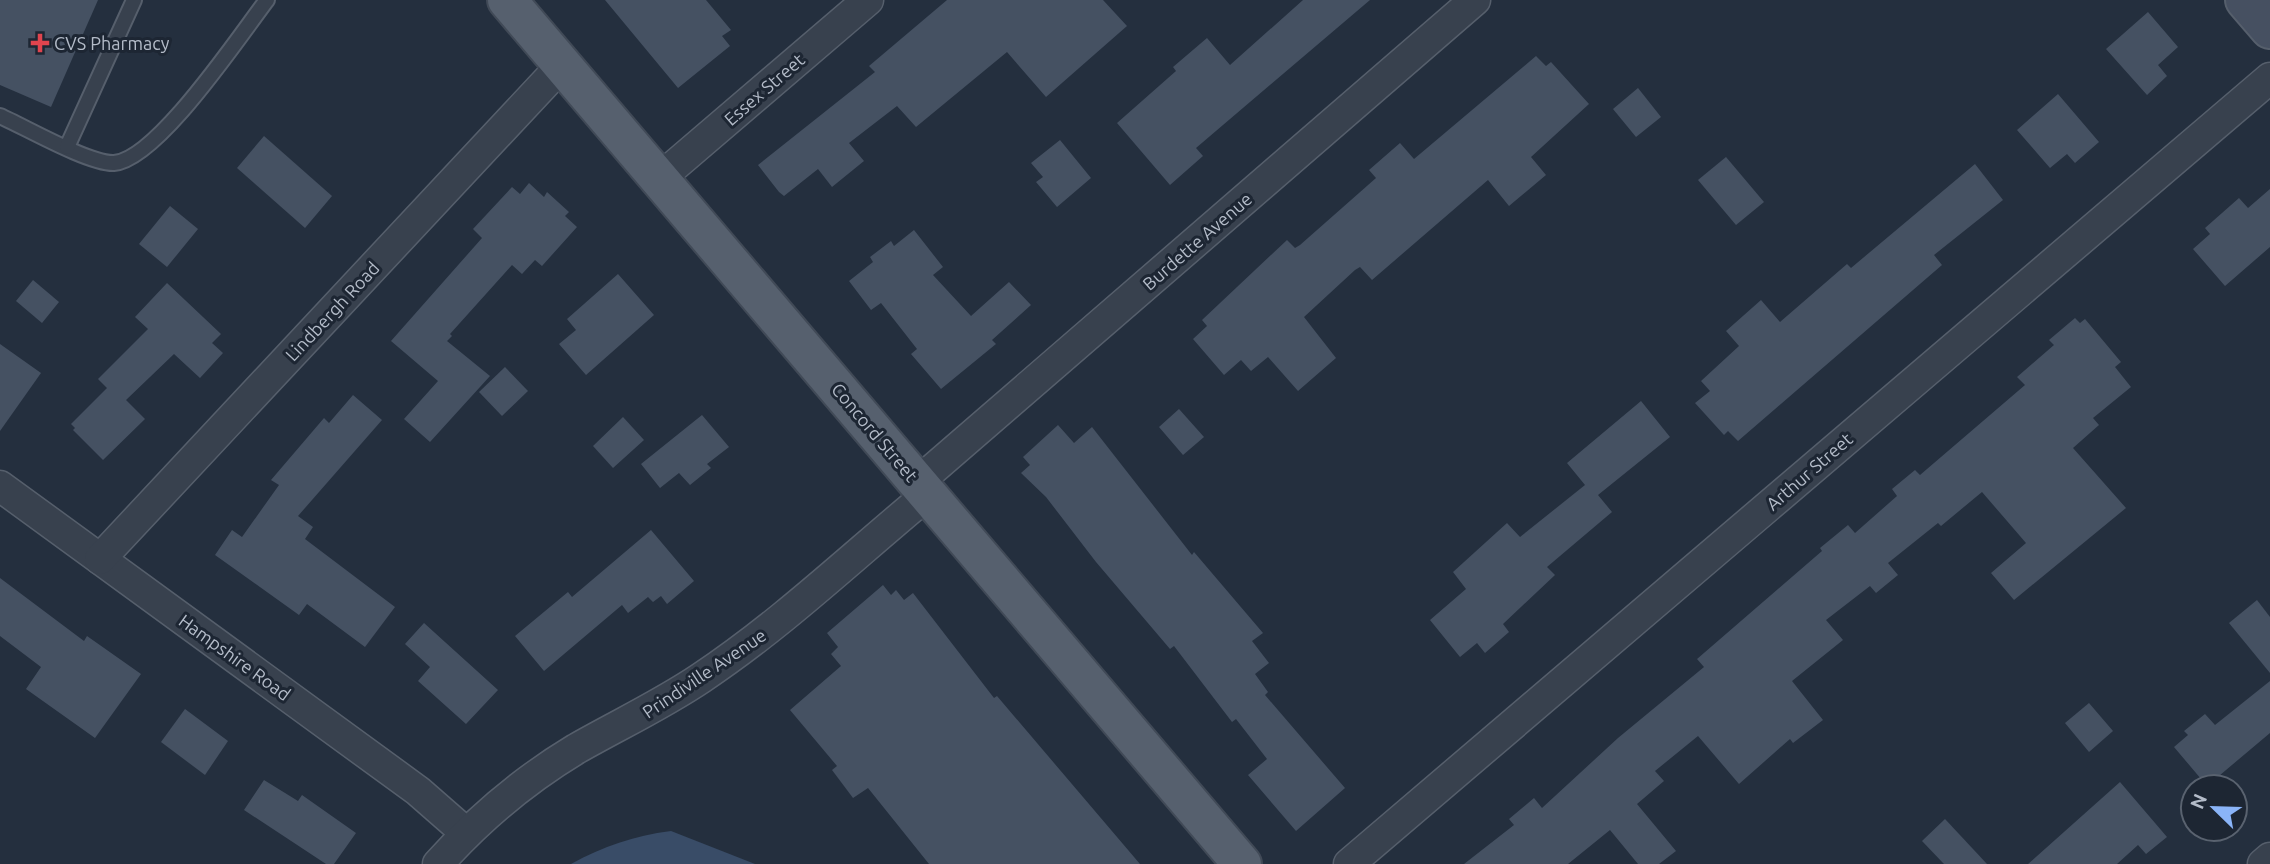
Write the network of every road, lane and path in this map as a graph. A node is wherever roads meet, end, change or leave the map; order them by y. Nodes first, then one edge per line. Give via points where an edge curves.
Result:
1 (134, 0) edge
2 (267, 0) edge
3 (507, 0) edge
4 (868, 0) edge
5 (1475, 0) edge
6 (2245, 0) edge
7 (2270, 29) edge
8 (563, 64) junction
9 (2270, 78) edge
10 (0, 116) edge
11 (67, 147) junction
12 (660, 178) junction
13 (0, 486) edge
14 (923, 488) junction
15 (100, 559) junction
16 (466, 833) junction
17 (2270, 858) edge
18 (438, 864) edge
19 (1242, 864) edge
20 (1349, 864) edge
21 (2263, 864) edge

1 - 11 lane
2 - 11 lane via 169,126 139,153 115,163
3 - 8 main road, Concord Street
4 - 12 street, Essex Street
5 - 14 street, Burdette Avenue
6 - 7 street
8 - 12 main road, Concord Street
8 - 15 street, Lindbergh Road
9 - 20 street, Arthur Street
10 - 11 lane
12 - 14 main road, Concord Street
13 - 15 street, Hampshire Road
14 - 16 street, Prindiville Avenue via 770,628 678,694 536,775
14 - 19 main road, Concord Street
15 - 16 street, Hampshire Road via 418,791
16 - 18 street, Prindiville Avenue
17 - 21 street

